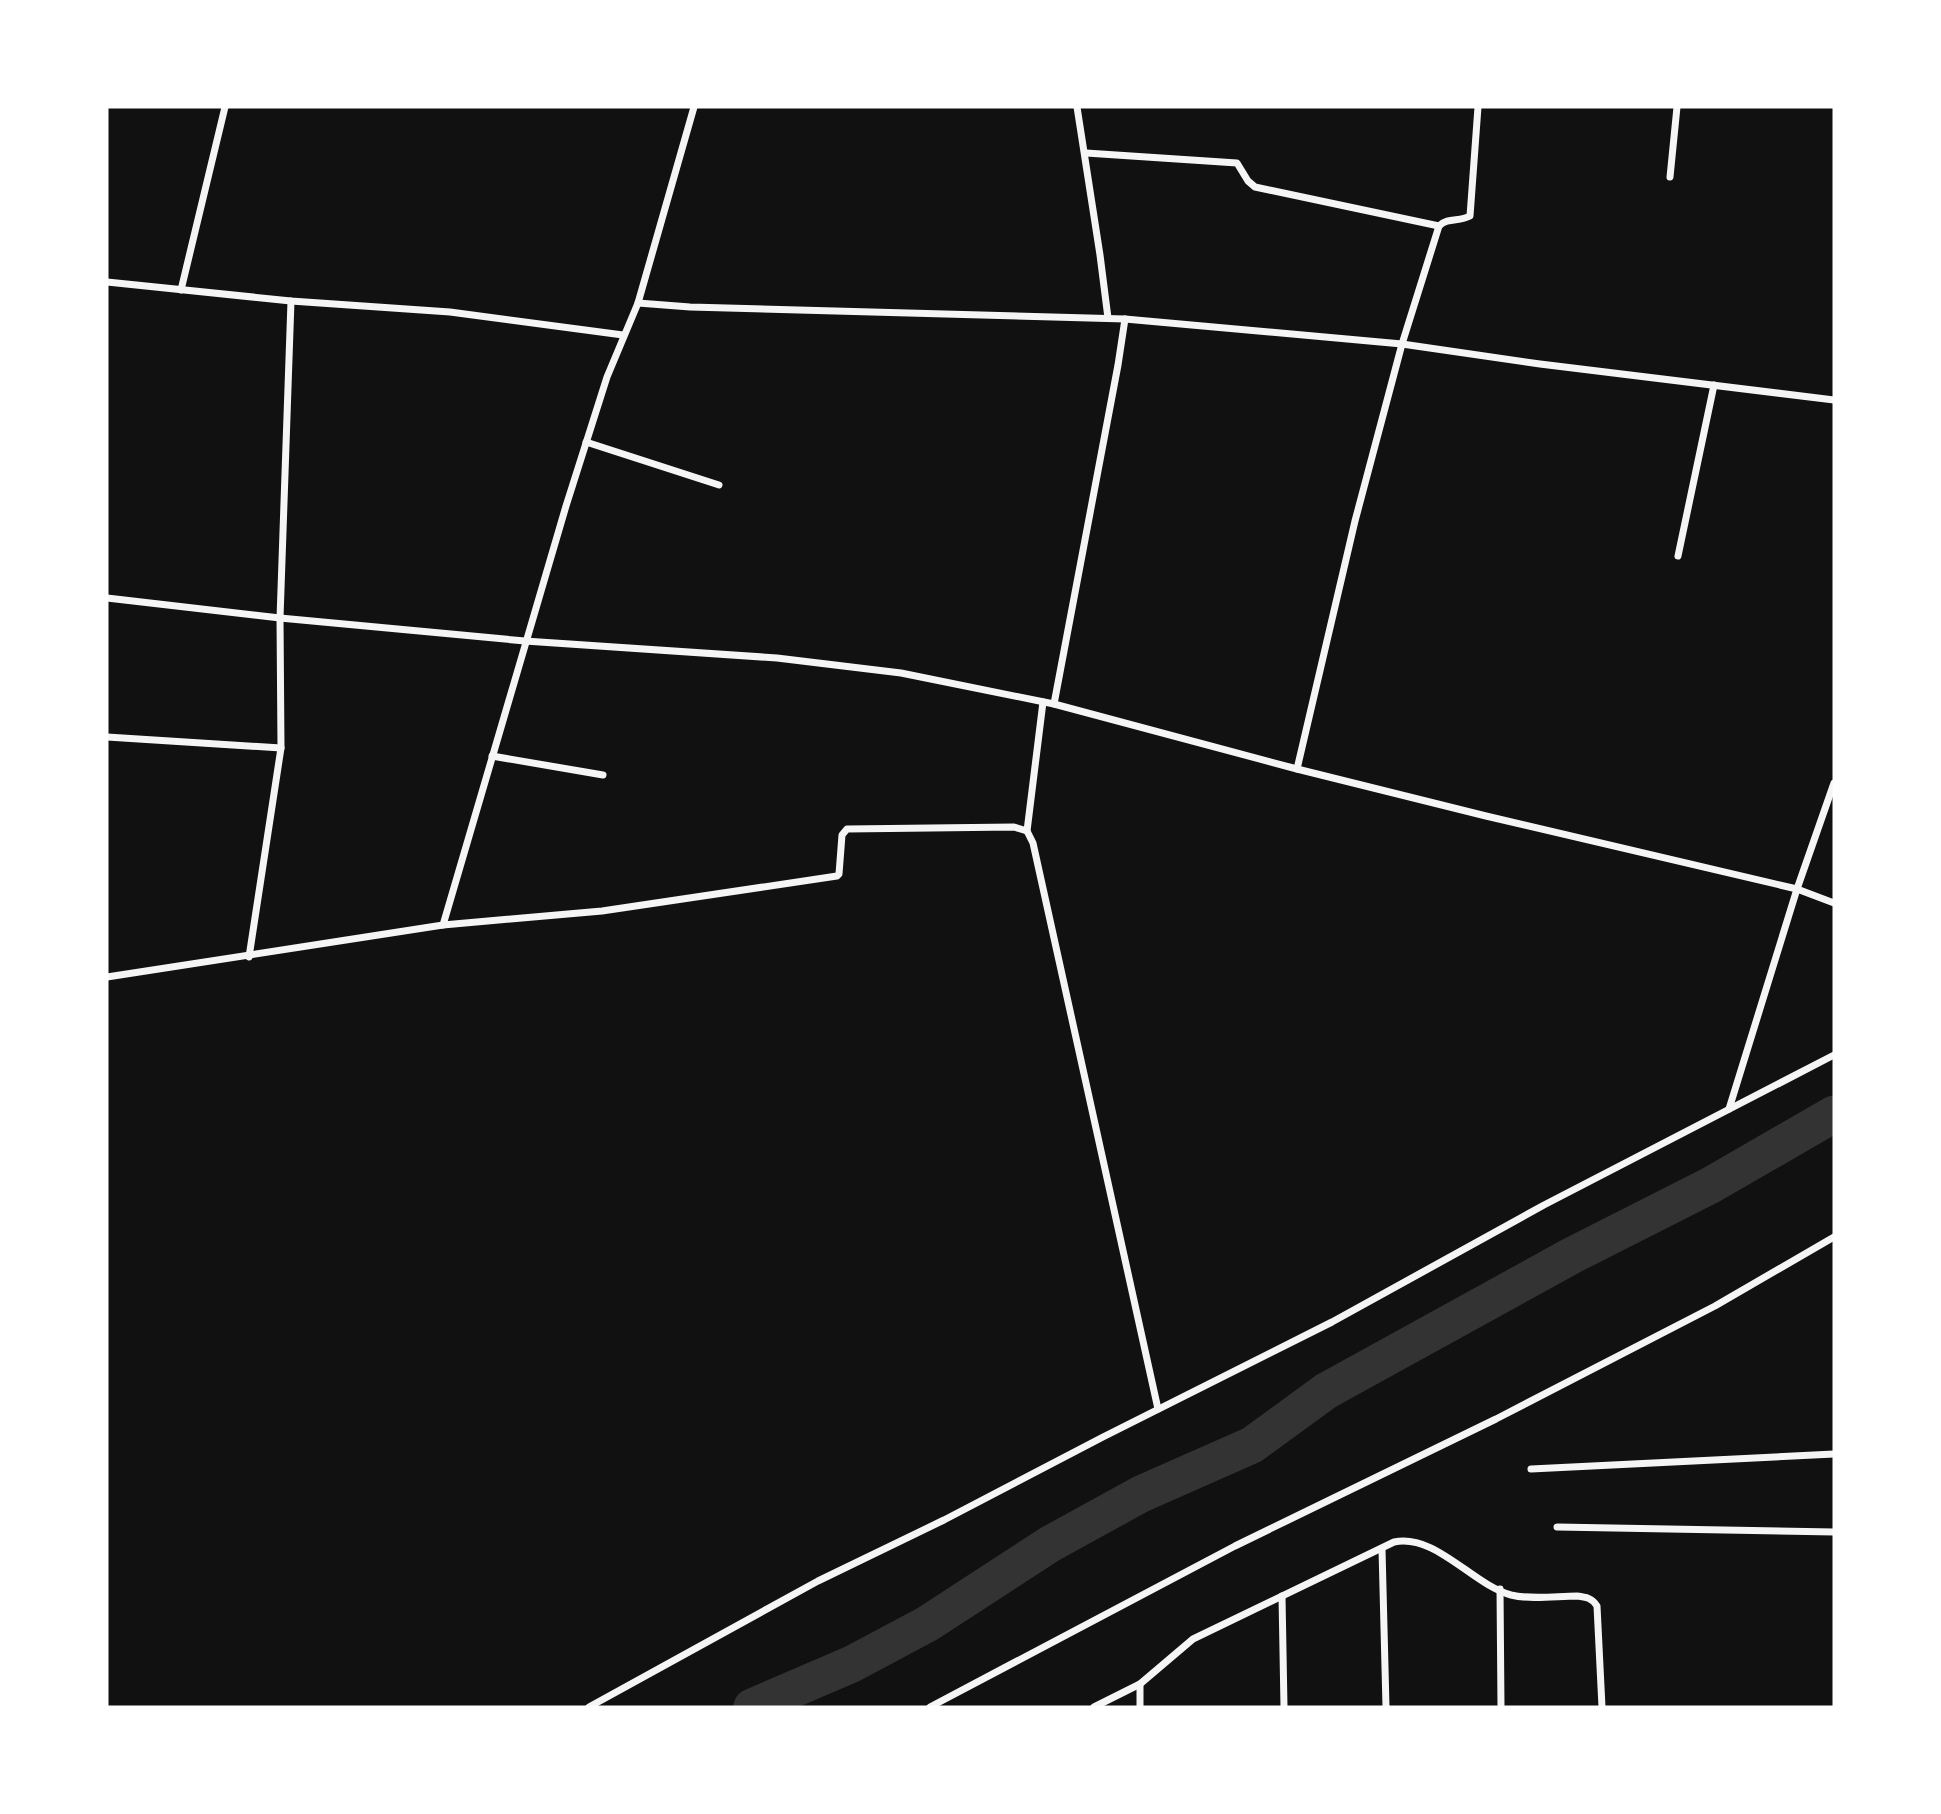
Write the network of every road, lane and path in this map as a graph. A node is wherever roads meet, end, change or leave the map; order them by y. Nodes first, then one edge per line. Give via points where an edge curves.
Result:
1 (225, 107) edge
2 (694, 107) edge
3 (1077, 107) edge
4 (1478, 107) edge
5 (1677, 107) edge
6 (1086, 153) junction
7 (1670, 177) dead end
8 (1439, 226) junction
9 (107, 282) edge
10 (181, 290) junction
11 (291, 301) junction
12 (638, 303) junction
13 (1108, 318) junction
14 (1125, 319) junction
15 (623, 335) junction
16 (1402, 344) junction
17 (1714, 385) junction
18 (1834, 400) edge
19 (586, 442) junction
20 (719, 485) dead end
21 (1678, 556) dead end
22 (107, 598) edge
23 (280, 618) junction
24 (525, 642) junction
25 (1043, 702) junction
26 (1054, 705) junction
27 (107, 737) edge
28 (281, 748) junction
29 (492, 756) junction
30 (1297, 769) junction
31 (603, 775) dead end
32 (1834, 783) edge
33 (1027, 831) junction
34 (1797, 889) junction
35 (1834, 903) edge
36 (443, 925) junction
37 (249, 957) junction
38 (107, 977) edge
39 (1834, 1055) edge
40 (1729, 1109) junction
41 (1834, 1237) edge
42 (1158, 1409) junction
43 (1834, 1454) edge
44 (1531, 1469) dead end
45 (1557, 1527) dead end
46 (1834, 1532) edge
47 (1382, 1549) junction
48 (1500, 1589) junction
49 (1282, 1596) junction
50 (1140, 1684) junction
51 (589, 1707) edge
52 (930, 1707) edge
53 (1094, 1707) edge
54 (1140, 1707) edge
55 (1284, 1707) edge
56 (1386, 1707) edge
57 (1501, 1707) edge
58 (1602, 1707) edge

1 - 10 street
2 - 12 street
3 - 6 street
4 - 8 street via 1470,216 1449,219
5 - 7 street
6 - 8 street via 1237,163 1255,187
6 - 13 street
8 - 16 street
9 - 10 street
10 - 11 street
11 - 15 street via 450,312
11 - 23 street
12 - 13 street
12 - 15 street
13 - 14 street
14 - 16 street
14 - 26 street
15 - 19 street
16 - 17 street
16 - 30 street
17 - 18 street
17 - 21 street
19 - 20 street
19 - 24 street
22 - 23 street
23 - 24 street
23 - 28 street
24 - 25 street via 790,660 901,673
24 - 29 street
25 - 26 street
25 - 33 street
26 - 30 street
27 - 28 street
28 - 37 street
29 - 31 street
29 - 36 street
30 - 34 street
32 - 34 street
33 - 36 street via 1014,827 847,829 842,835 837,876 602,911
33 - 42 street
34 - 35 street
34 - 40 street
36 - 37 street
37 - 38 street
39 - 40 street
40 - 42 street via 1332,1322
41 - 52 street via 1715,1306 1235,1546
42 - 51 street via 818,1581
43 - 44 street
45 - 46 street
47 - 48 street via 1407,1539 1425,1545
47 - 49 street
47 - 56 street
48 - 57 street
48 - 58 street via 1510,1595 1577,1596 1594,1601
49 - 50 street via 1193,1639
49 - 55 street
50 - 53 street
50 - 54 street

